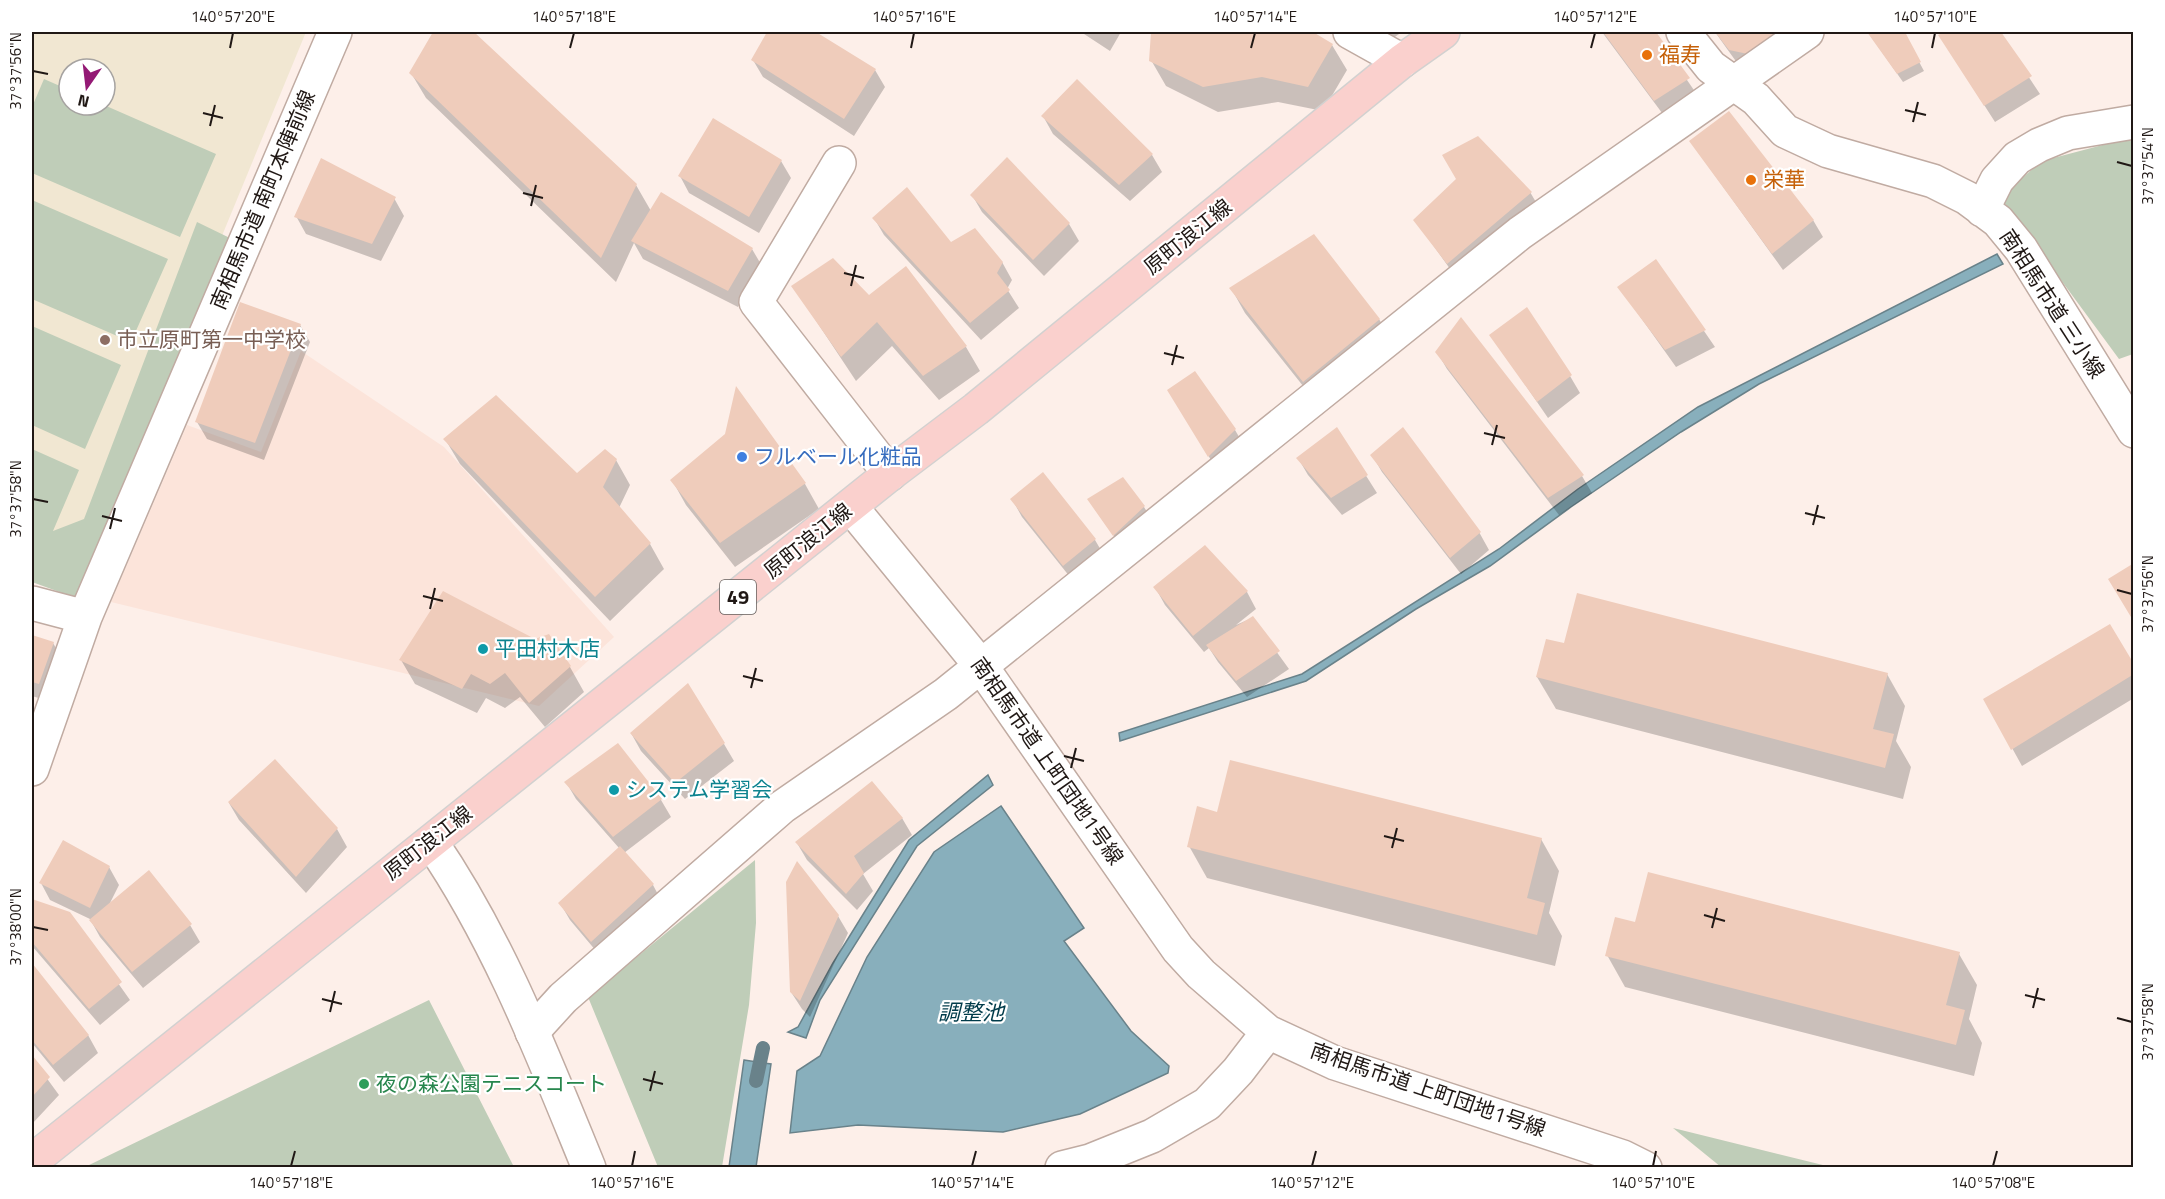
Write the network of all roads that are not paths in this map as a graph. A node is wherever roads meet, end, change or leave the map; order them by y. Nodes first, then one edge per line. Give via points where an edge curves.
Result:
1 (335, 32) edge
2 (1350, 32) edge
3 (1443, 32) edge
4 (1683, 32) edge
5 (1807, 32) edge
6 (1402, 62) junction
7 (1733, 81) junction
8 (2133, 122) edge
9 (839, 163) dead end
10 (1982, 210) junction
11 (2133, 431) edge
12 (890, 474) junction
13 (851, 507) junction
14 (32, 603) edge
15 (85, 617) junction
16 (981, 666) junction
17 (32, 769) edge
18 (431, 842) junction
19 (532, 1032) junction
20 (1268, 1032) junction
21 (32, 1161) edge
22 (589, 1167) edge
23 (1062, 1167) edge
24 (1645, 1167) edge

1 - 15 street, 南相馬市道 南町本陣前線
2 - 6 street
3 - 6 main road, 原町浪江線 / 49
4 - 7 street, 南相馬市道 三小線 via 1711,67
5 - 7 street
6 - 12 main road, 原町浪江線 / 49 via 976,409
7 - 10 street, 南相馬市道 三小線 via 1785,130 1828,151 1933,181
7 - 16 street via 1520,233
8 - 10 street via 2068,133 2039,145 2017,159 1997,180
9 - 12 street via 756,302
10 - 11 street, 南相馬市道 三小線 via 1998,221 2021,249
12 - 13 main road, 原町浪江線 / 49
13 - 16 street, 南相馬市道 上町団地1号線
13 - 18 main road, 原町浪江線 / 49
14 - 15 street
15 - 17 street, 南相馬市道 南町本陣前線
16 - 19 street via 782,807 563,998
16 - 20 street, 南相馬市道 上町団地1号線 via 1178,949
18 - 19 street via 464,889
18 - 21 main road, 原町浪江線 / 49
19 - 22 street
20 - 23 street via 1207,1104 1152,1136 1090,1161
20 - 24 street, 南相馬市道 上町団地1号線 via 1335,1063 1623,1156

